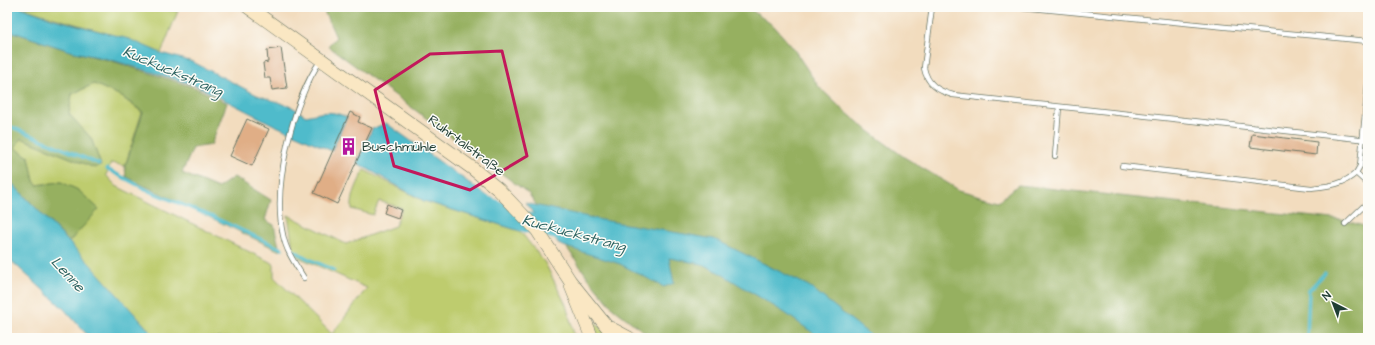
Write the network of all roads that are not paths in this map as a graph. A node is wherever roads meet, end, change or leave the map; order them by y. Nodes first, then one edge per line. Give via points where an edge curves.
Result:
1 (248, 7) edge
2 (932, 7) edge
3 (1021, 7) edge
4 (1368, 42) edge
5 (322, 58) junction
6 (1368, 83) edge
7 (1059, 107) junction
8 (1361, 139) junction
9 (1368, 140) edge
10 (1055, 156) dead end
11 (1122, 166) dead end
12 (1356, 173) junction
13 (1368, 184) edge
14 (1368, 202) edge
15 (1345, 224) dead end
16 (304, 278) dead end
17 (570, 281) junction
18 (606, 326) junction
19 (586, 332) edge
20 (592, 338) edge
21 (616, 338) edge
22 (629, 338) edge

1 - 5 main road, Ruhrtalstraße
2 - 7 lane via 924,68 926,77 934,87 953,95
3 - 4 lane
5 - 16 lane via 312,73 290,133 281,176 280,210 283,235
5 - 17 main road, Ruhrtalstraße via 499,190 536,230
6 - 8 lane
7 - 8 lane
7 - 10 lane
8 - 9 lane
8 - 12 lane via 1360,166
11 - 12 lane via 1311,188 1338,185
12 - 13 lane
14 - 15 lane
17 - 18 main road, Ruhrtalstraße
17 - 19 main road, Ruhrtalstraße
18 - 21 main road, Ruhrtalstraße
18 - 22 main road
19 - 20 main road, Ruhrtalstraße

